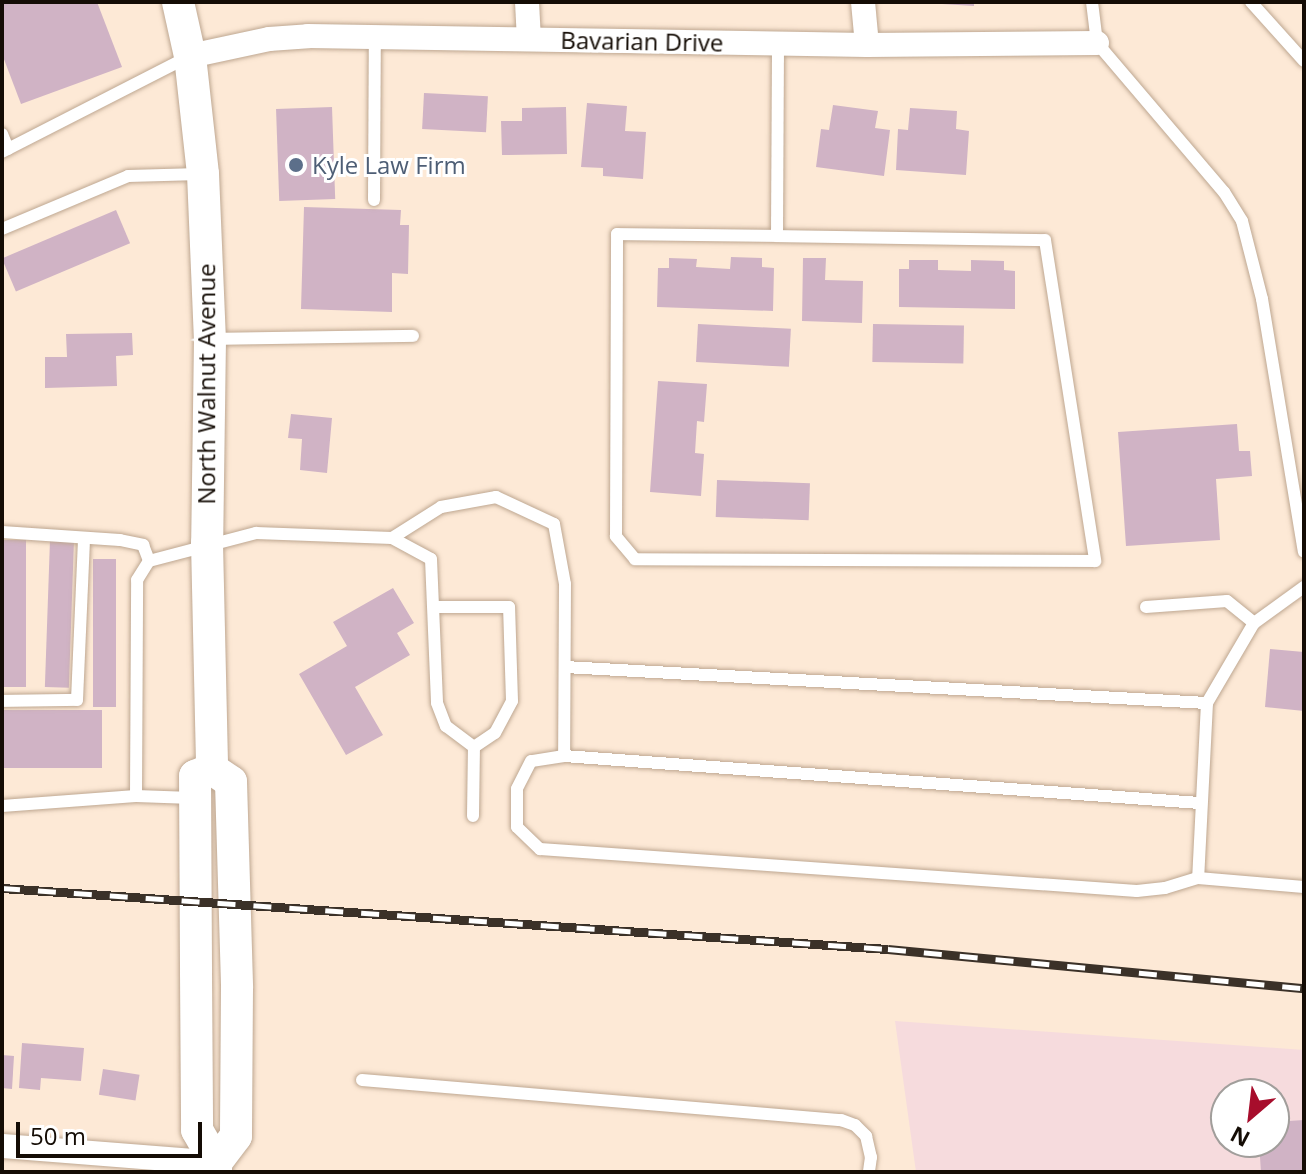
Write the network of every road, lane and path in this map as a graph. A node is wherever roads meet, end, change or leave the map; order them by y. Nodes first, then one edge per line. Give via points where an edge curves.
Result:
1 (178, 2) edge
2 (527, 2) edge
3 (863, 2) edge
4 (1092, 2) edge
5 (1251, 2) edge
6 (375, 36) junction
7 (529, 39) junction
8 (1097, 43) junction
9 (778, 44) junction
10 (867, 45) junction
11 (190, 56) junction
12 (1304, 61) edge
13 (2, 134) edge
14 (5, 150) edge
15 (203, 174) junction
16 (374, 200) dead end
17 (2, 229) edge
18 (777, 236) junction
19 (413, 336) dead end
20 (210, 339) junction
21 (2, 532) edge
22 (84, 538) junction
23 (392, 538) junction
24 (207, 543) junction
25 (1304, 552) edge
26 (149, 561) junction
27 (1304, 587) edge
28 (435, 607) junction
29 (1146, 607) dead end
30 (1254, 623) junction
31 (565, 667) junction
32 (2, 701) edge
33 (1207, 703) junction
34 (474, 747) junction
35 (564, 756) junction
36 (212, 769) junction
37 (136, 796) junction
38 (195, 798) junction
39 (1200, 803) junction
40 (2, 806) edge
41 (473, 816) dead end
42 (1198, 878) junction
43 (1304, 887) edge
44 (362, 1080) dead end
45 (2, 1146) edge
46 (216, 1168) edge
47 (869, 1172) edge

1 - 11 main road, North Walnut Avenue
2 - 7 street
3 - 10 street
4 - 8 lane
5 - 12 lane
6 - 7 street, Bavarian Drive
6 - 11 street, Bavarian Drive via 269,39
6 - 16 lane
7 - 9 street, Bavarian Drive
8 - 10 street, Bavarian Drive
8 - 25 lane via 1207,170 1242,221 1262,299
9 - 10 street, Bavarian Drive
9 - 18 lane
11 - 14 lane
11 - 15 main road, North Walnut Avenue
13 - 14 lane
15 - 17 lane via 128,176
15 - 20 main road, North Walnut Avenue
18 - 18 lane via 617,234 616,536 635,559 1095,561 1045,240
19 - 20 lane
20 - 24 main road, North Walnut Avenue
21 - 22 lane
22 - 26 lane via 143,545
22 - 32 lane via 77,700
23 - 24 lane via 256,533
23 - 28 lane via 431,559
23 - 31 lane via 441,507 496,497 554,524 565,584
24 - 26 lane
24 - 36 main road, North Walnut Avenue
26 - 37 lane via 137,580
27 - 30 lane
28 - 34 lane via 437,703 446,726
28 - 34 lane via 509,607 512,701 495,733
29 - 30 lane via 1227,601
30 - 33 lane
31 - 33 lane
31 - 35 lane
33 - 39 lane
34 - 41 lane
35 - 39 lane
35 - 42 lane via 531,761 517,789 517,827 540,849 1137,891
36 - 38 main road via 195,776
36 - 46 main road via 231,782 237,988 236,1136
37 - 38 lane
37 - 40 lane
38 - 46 main road via 197,1130
39 - 42 lane
42 - 43 lane
44 - 47 lane via 841,1120 866,1136
45 - 46 street

